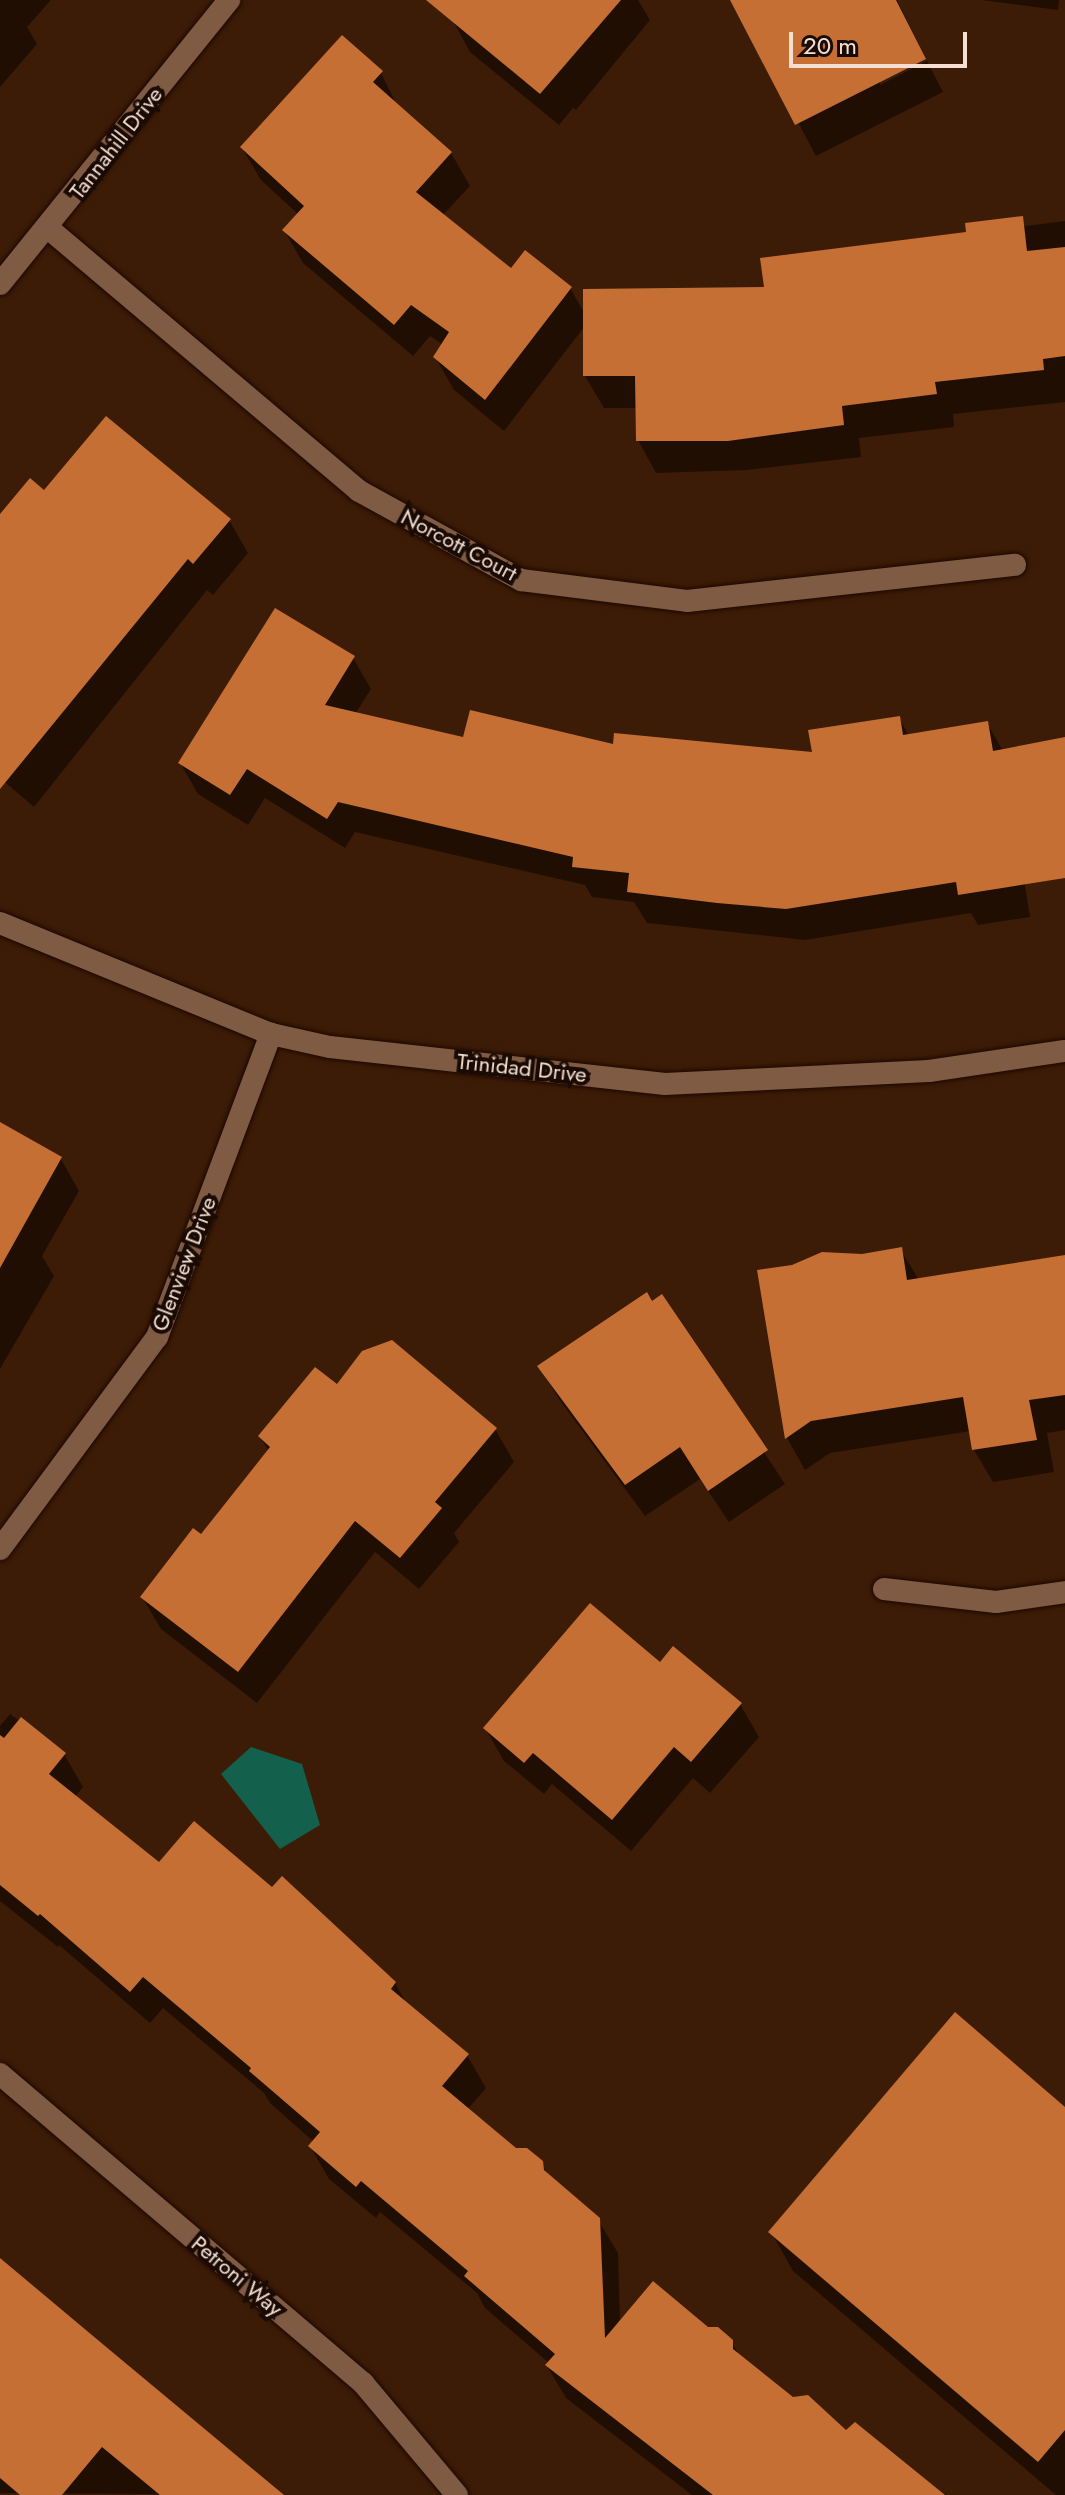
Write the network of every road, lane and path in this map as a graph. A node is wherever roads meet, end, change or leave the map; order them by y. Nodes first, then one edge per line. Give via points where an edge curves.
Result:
1 (229, 0) edge
2 (48, 228) junction
3 (0, 284) edge
4 (1015, 565) dead end
5 (0, 923) edge
6 (271, 1034) junction
7 (1065, 1051) edge
8 (0, 1549) edge
9 (884, 1589) dead end
10 (1065, 1592) edge
11 (0, 2074) edge
12 (457, 2495) edge

1 - 2 street, Tannahill Drive
2 - 3 street, Tannahill Drive
2 - 4 street, Norcott Court via 359,491 521,580 687,601
5 - 6 street, Trinidad Drive
6 - 7 street, Trinidad Drive via 330,1047 665,1084 929,1071
6 - 8 street, Glenview Drive via 157,1337
9 - 10 street via 996,1602
11 - 12 street, Petroni Way via 363,2383

